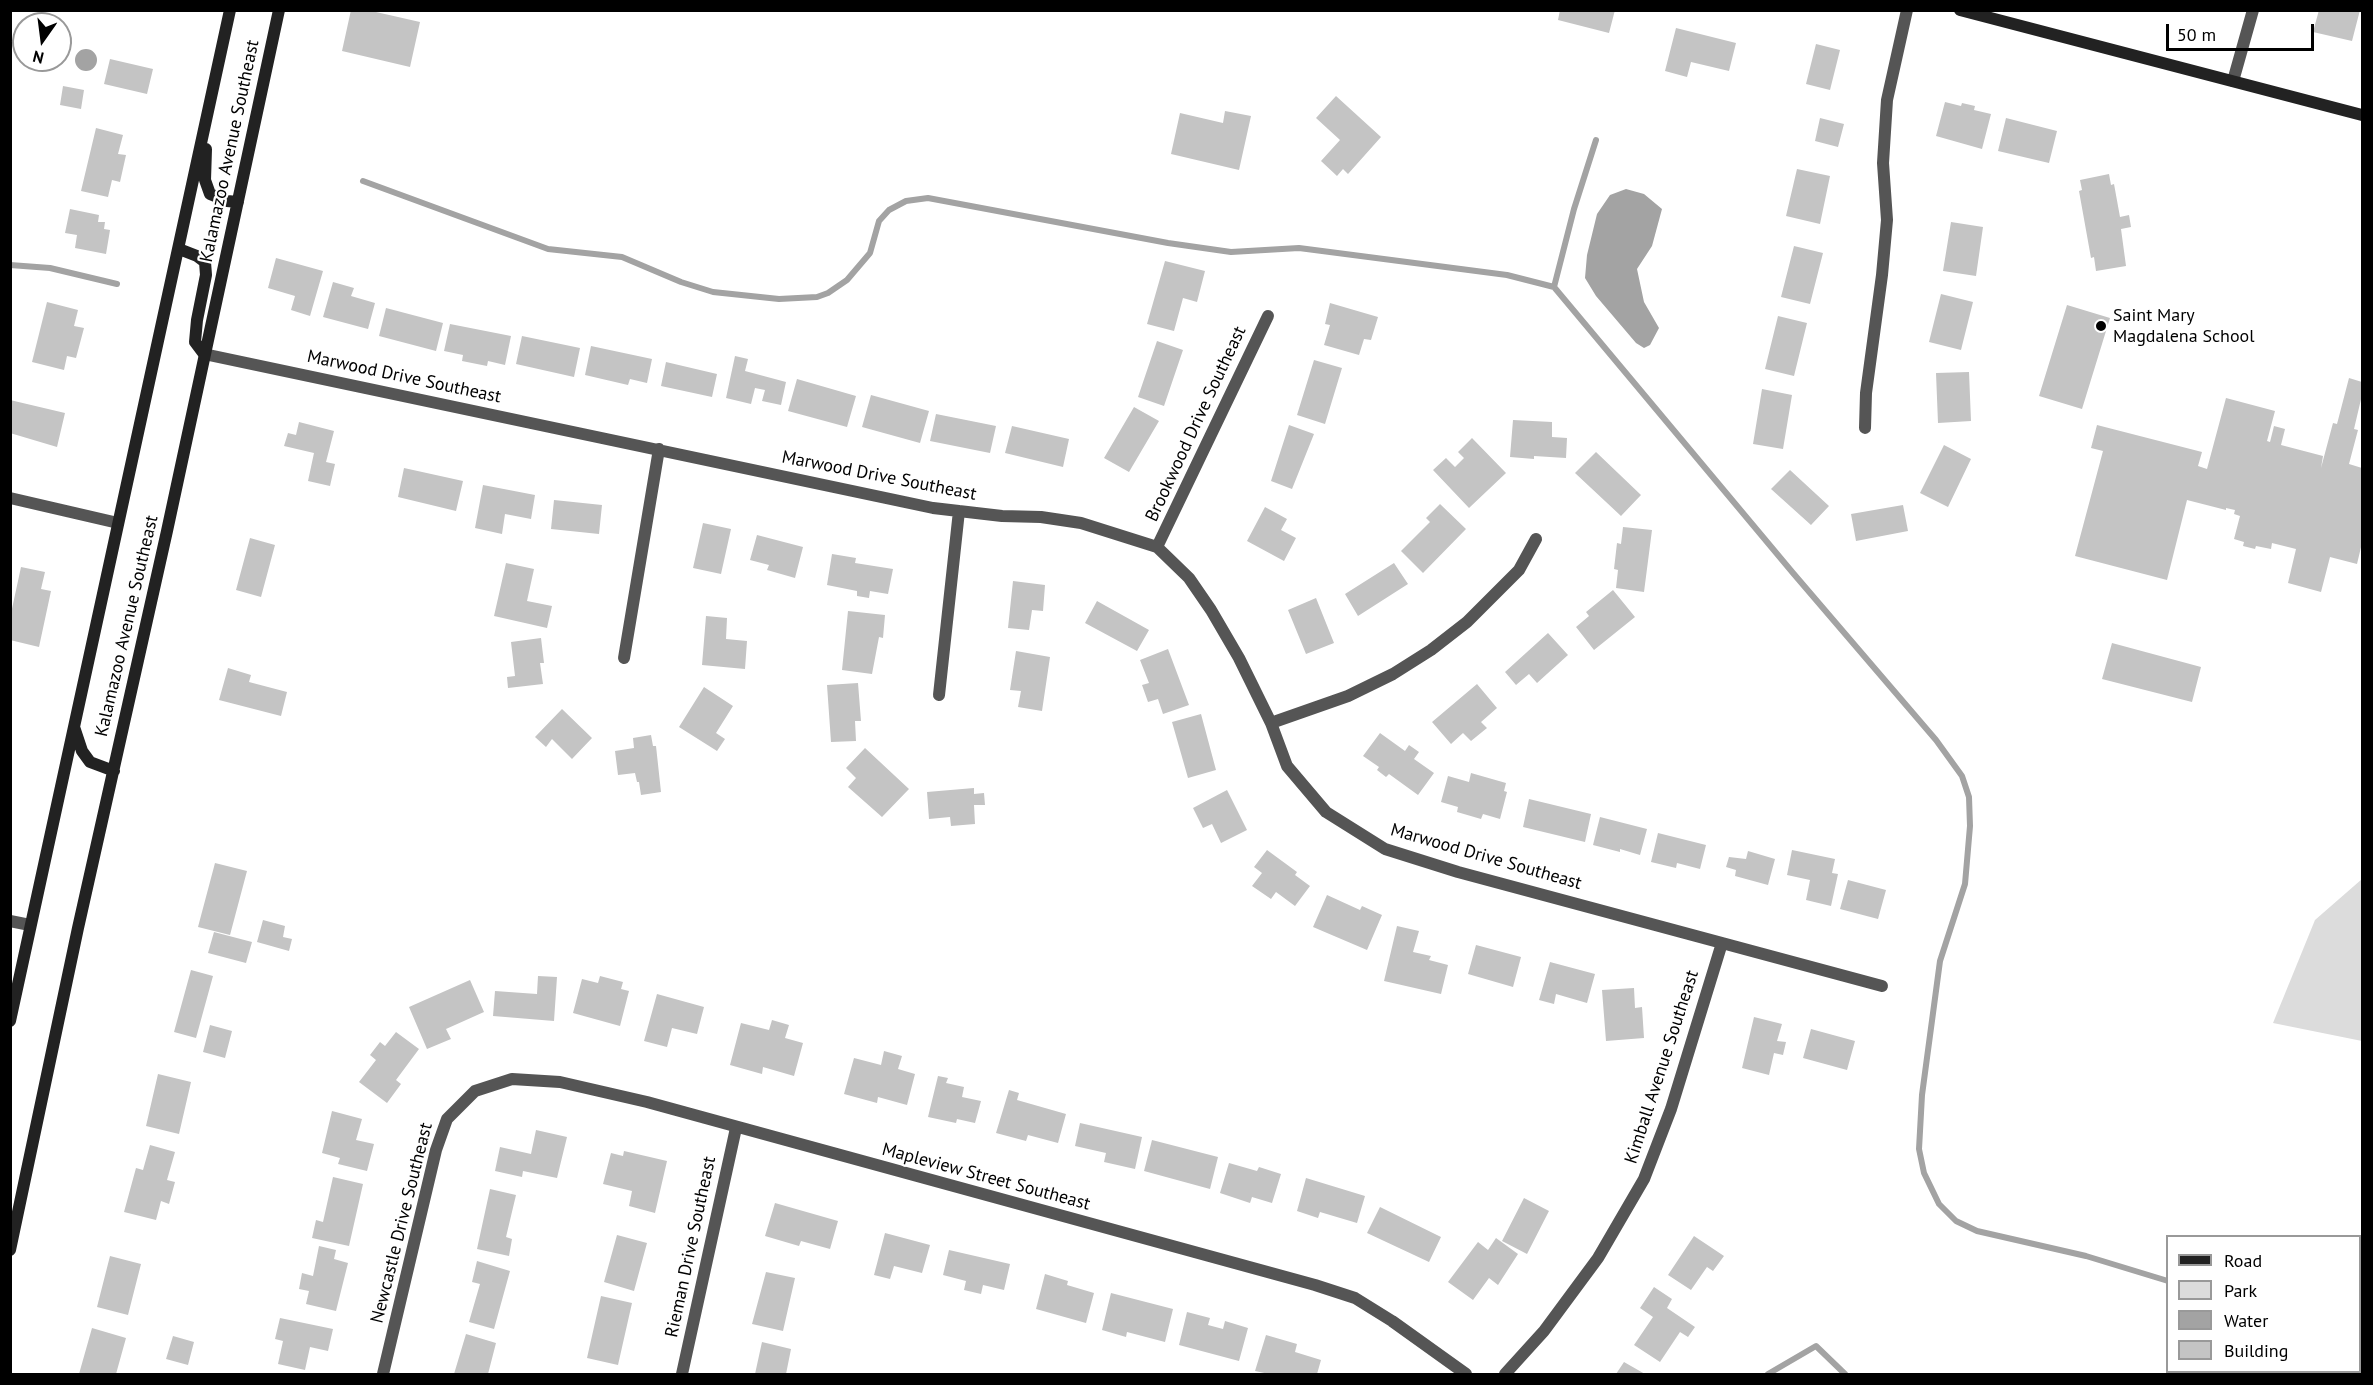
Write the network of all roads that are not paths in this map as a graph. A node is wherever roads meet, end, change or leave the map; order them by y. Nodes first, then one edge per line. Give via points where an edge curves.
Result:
1 (230, 10) edge
2 (279, 10) edge
3 (1908, 10) edge
4 (1960, 10) edge
5 (2253, 10) edge
6 (2233, 81) junction
7 (208, 114) junction
8 (2362, 115) edge
9 (238, 202) junction
10 (179, 249) junction
11 (1268, 316) dead end
12 (204, 354) junction
13 (1865, 428) dead end
14 (659, 449) junction
15 (10, 498) edge
16 (959, 511) junction
17 (118, 523) junction
18 (1536, 539) dead end
19 (1157, 547) junction
20 (624, 658) dead end
21 (939, 695) dead end
22 (1271, 723) junction
23 (74, 726) junction
24 (114, 771) junction
25 (10, 921) edge
26 (30, 925) junction
27 (1722, 943) junction
28 (1882, 986) dead end
29 (10, 1021) edge
30 (475, 1091) joint
31 (736, 1128) junction
32 (10, 1250) edge
33 (383, 1374) edge
34 (682, 1374) edge
35 (1466, 1374) edge
36 (1505, 1374) edge

1 - 7 main road, Kalamazoo Avenue Southeast
2 - 9 main road, Kalamazoo Avenue Southeast
3 - 13 street via 1887,100 1883,163 1887,220
4 - 6 main road
5 - 6 street
6 - 8 main road
7 - 9 main road via 205,180 210,194
7 - 10 main road, Kalamazoo Avenue Southeast
9 - 12 main road, Kalamazoo Avenue Southeast
10 - 12 main road via 198,255 205,262 195,342
10 - 17 main road, Kalamazoo Avenue Southeast
11 - 19 street, Brookwood Drive Southeast
12 - 14 street, Marwood Drive Southeast
12 - 24 main road, Kalamazoo Avenue Southeast
14 - 16 street, Marwood Drive Southeast
14 - 20 street
15 - 17 street
16 - 19 street, Marwood Drive Southeast via 1081,523
16 - 21 street
17 - 23 main road, Kalamazoo Avenue Southeast
18 - 22 street via 1519,570 1467,622 1431,650 1348,696
19 - 22 street, Marwood Drive Southeast via 1189,578 1212,610
22 - 27 street, Marwood Drive Southeast via 1287,766 1326,812 1385,849
23 - 24 main road via 90,762
23 - 26 main road, Kalamazoo Avenue Southeast
24 - 32 main road, Kalamazoo Avenue Southeast
25 - 26 street
26 - 29 main road, Kalamazoo Avenue Southeast
27 - 28 street, Marwood Drive Southeast
27 - 36 street, Kimball Avenue Southeast via 1671,1109 1644,1179 1598,1258 1544,1331
30 - 31 street, Mapleview Street Southeast via 512,1079 560,1082
30 - 33 street, Newcastle Drive Southeast via 447,1119 436,1150
31 - 34 street, Rieman Drive Southeast
31 - 35 street, Mapleview Street Southeast via 1354,1298

